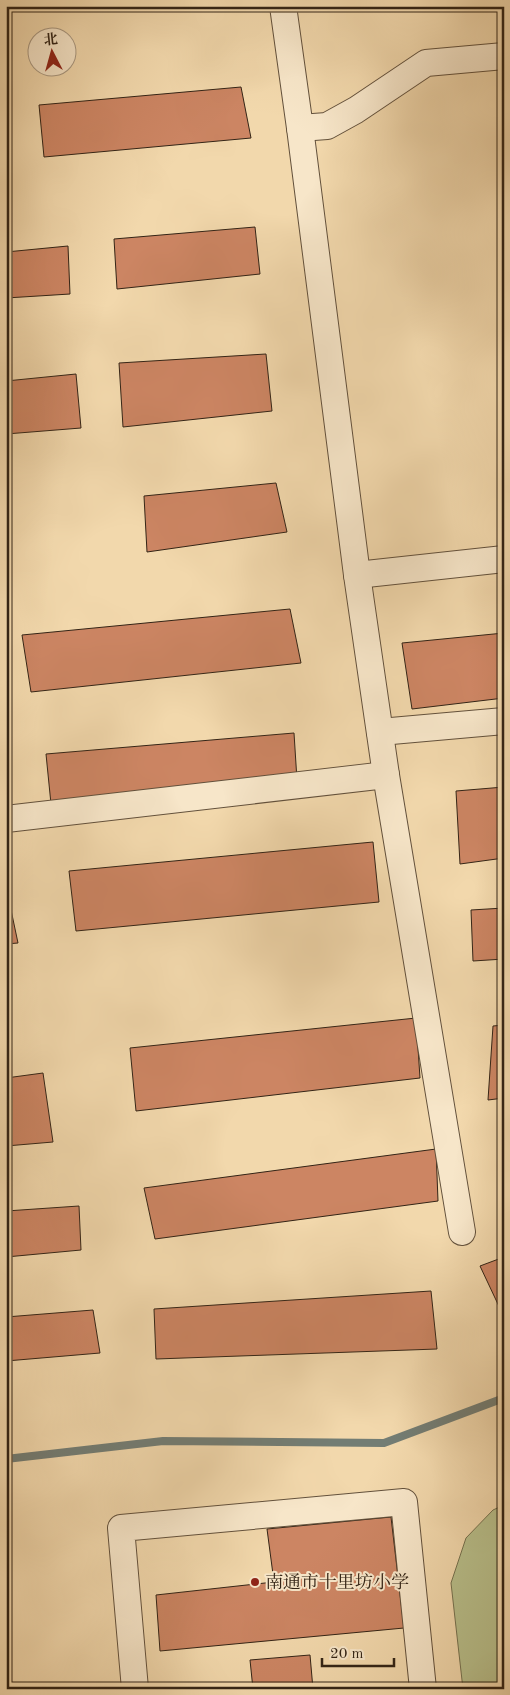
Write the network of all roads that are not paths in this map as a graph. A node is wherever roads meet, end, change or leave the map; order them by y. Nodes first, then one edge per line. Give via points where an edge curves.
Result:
1 (283, 6) edge
2 (504, 56) edge
3 (300, 128) junction
4 (504, 559) edge
5 (357, 575) junction
6 (504, 721) edge
7 (380, 732) junction
8 (386, 775) junction
9 (6, 819) edge
10 (462, 1232) dead end
11 (135, 1689) edge
12 (418, 1689) edge
13 (423, 1689) edge

1 - 3 street
2 - 3 street via 426,63 327,126
3 - 5 street
4 - 5 street
5 - 7 street
6 - 7 street
7 - 8 street
8 - 9 street
8 - 10 street
11 - 13 street via 121,1528 404,1502
12 - 13 street

